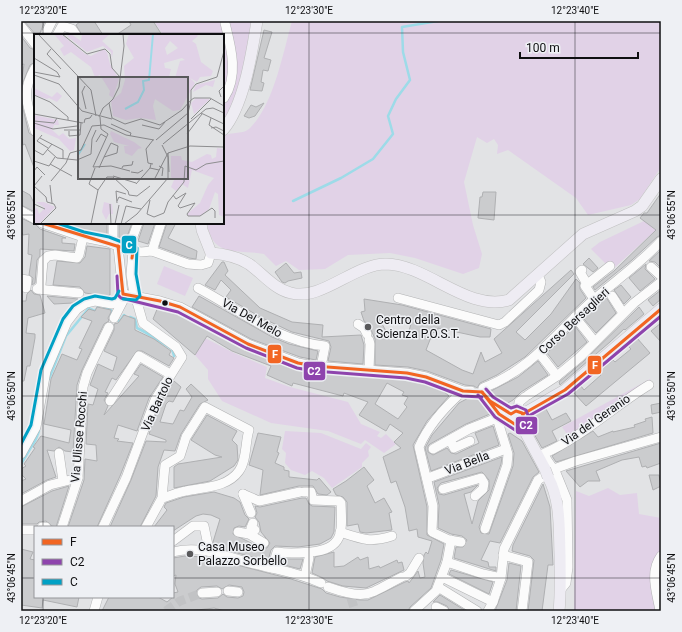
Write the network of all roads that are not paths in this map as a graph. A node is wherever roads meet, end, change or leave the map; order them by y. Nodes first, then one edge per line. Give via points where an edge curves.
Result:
1 (52, 21) edge
2 (257, 21) edge
3 (225, 23) dead end
4 (21, 26) edge
5 (46, 34) edge
6 (58, 34) edge
7 (75, 34) edge
8 (34, 43) edge
9 (34, 70) edge
10 (224, 98) edge
11 (33, 111) edge
12 (34, 121) edge
13 (224, 129) edge
14 (661, 178) edge
15 (21, 211) edge
16 (34, 218) edge
17 (45, 224) edge
18 (113, 224) edge
19 (138, 224) edge
20 (161, 224) edge
21 (201, 224) edge
22 (83, 237) junction
23 (661, 241) edge
24 (116, 245) junction
25 (134, 251) junction
26 (152, 251) junction
27 (211, 253) junction
28 (646, 262) junction
29 (610, 266) dead end
30 (582, 270) dead end
31 (538, 275) junction
32 (661, 276) edge
33 (21, 279) edge
34 (661, 282) edge
35 (587, 284) junction
36 (30, 288) edge
37 (202, 290) dead end
38 (609, 292) junction
39 (78, 293) dead end
40 (128, 294) junction
41 (398, 298) dead end
42 (594, 299) junction
43 (661, 309) edge
44 (623, 313) junction
45 (575, 317) junction
46 (114, 318) dead end
47 (358, 324) dead end
48 (109, 327) dead end
49 (595, 342) junction
50 (539, 352) junction
51 (321, 367) junction
52 (369, 370) junction
53 (170, 374) junction
54 (557, 376) junction
55 (649, 386) dead end
56 (473, 391) junction
57 (110, 401) dead end
58 (510, 416) junction
59 (661, 437) edge
60 (450, 440) junction
61 (470, 441) dead end
62 (432, 449) dead end
63 (506, 449) junction
64 (59, 453) dead end
65 (21, 454) edge
66 (549, 472) junction
67 (78, 478) junction
68 (428, 478) junction
69 (63, 481) junction
70 (436, 491) junction
71 (475, 496) dead end
72 (162, 498) junction
73 (21, 501) edge
74 (251, 513) dead end
75 (62, 526) edge
76 (103, 526) edge
77 (147, 526) edge
78 (485, 529) dead end
79 (21, 530) edge
80 (34, 530) edge
81 (238, 532) dead end
82 (340, 532) junction
83 (256, 533) dead end
84 (392, 536) dead end
85 (174, 540) edge
86 (451, 540) junction
87 (461, 542) dead end
88 (209, 550) junction
89 (174, 552) edge
90 (503, 555) junction
91 (661, 556) edge
92 (309, 558) dead end
93 (419, 558) dead end
94 (290, 560) dead end
95 (451, 563) junction
96 (272, 568) junction
97 (288, 571) junction
98 (305, 576) junction
99 (442, 577) junction
100 (501, 578) junction
101 (438, 586) junction
102 (217, 592) dead end
103 (202, 593) tunnel mouth
104 (493, 602) junction
105 (434, 605) edge
106 (414, 611) edge
107 (477, 611) edge
108 (488, 611) edge
109 (522, 611) edge
110 (560, 611) edge
111 (660, 611) edge

1 - 5 street
2 - 13 main road via 251,62 235,109
3 - 10 street via 233,56 228,92
4 - 8 street
6 - 7 street via 62,26 72,29
9 - 11 street via 25,92
11 - 12 street
14 - 31 main road via 642,206 583,234
15 - 16 street
17 - 22 street
18 - 24 street
19 - 25 street
20 - 26 street
21 - 27 main road
22 - 24 street
22 - 36 street via 76,258 48,256 43,261 42,285
23 - 28 street, Corso Bersaglieri
24 - 25 street
24 - 40 street
25 - 26 street
25 - 40 street
26 - 27 street via 188,264 201,265 208,263
27 - 31 main road via 248,264 283,290 300,294 309,293 360,270 386,264 409,269 475,299 504,302
28 - 32 street
28 - 38 street, Corso Bersaglieri
29 - 35 street
30 - 35 street via 580,272
31 - 41 street via 541,282 539,290 499,325
33 - 36 street via 27,280
34 - 44 street
35 - 42 street via 585,286
36 - 39 street
37 - 51 street, Via Del Melo via 281,336 326,342
38 - 42 street, Corso Bersaglieri
38 - 44 street
40 - 46 street
40 - 51 street via 160,300 185,310 268,353 298,363
40 - 53 street, Via Bartolo via 143,323 176,347 182,357
40 - 65 street via 112,304 95,300 86,303 77,309 67,322 46,371 36,427
42 - 45 street, Corso Bersaglieri
43 - 58 main road via 565,390
44 - 49 street
45 - 49 street
45 - 50 street, Corso Bersaglieri
47 - 52 street via 364,328 370,344
48 - 67 street, Via Ulisse Rocchi via 83,387
49 - 54 street
50 - 54 street
50 - 56 street, Corso Bersaglieri via 524,367 503,380
51 - 52 street
52 - 56 street via 426,377
53 - 57 street via 139,356
53 - 76 street, Via Bartolo via 155,400 126,478
54 - 58 street via 526,396
55 - 66 street, Via del Geranio via 578,436 543,454
56 - 58 street
56 - 68 street, Corso Bersaglieri via 441,415 422,439 418,447
58 - 60 street via 469,429
58 - 63 street
58 - 66 main road
59 - 66 street via 615,449
60 - 61 street via 454,448
60 - 62 street
63 - 68 street, Via Bella
63 - 78 street via 507,465
64 - 69 street
66 - 90 street via 538,480 504,548
66 - 110 main road via 558,512
67 - 69 street
67 - 75 street, Via Ulisse Rocchi
68 - 70 street
69 - 73 street
70 - 71 street via 481,478 484,483 483,490
70 - 86 street via 432,532
72 - 72 street via 166,465 180,456 186,438 205,407 249,430 239,472 222,484 186,490
72 - 77 street
74 - 82 street via 243,494 259,501 311,492 313,500 339,501 342,520
79 - 80 street
81 - 83 street
82 - 84 street via 377,541
82 - 96 street via 336,543 328,549 295,554 277,552
85 - 88 street via 194,526 204,526
86 - 87 street
86 - 95 street
88 - 89 street
88 - 96 street
90 - 100 street
90 - 109 street via 528,562
91 - 111 street via 654,568
92 - 98 street
93 - 98 street via 410,573 368,595 351,596
94 - 97 street
95 - 99 street
95 - 100 street
96 - 97 street
97 - 98 street
99 - 101 street
99 - 104 street
100 - 104 street
101 - 105 street
101 - 107 street
102 - 103 street
104 - 108 street
105 - 106 street

